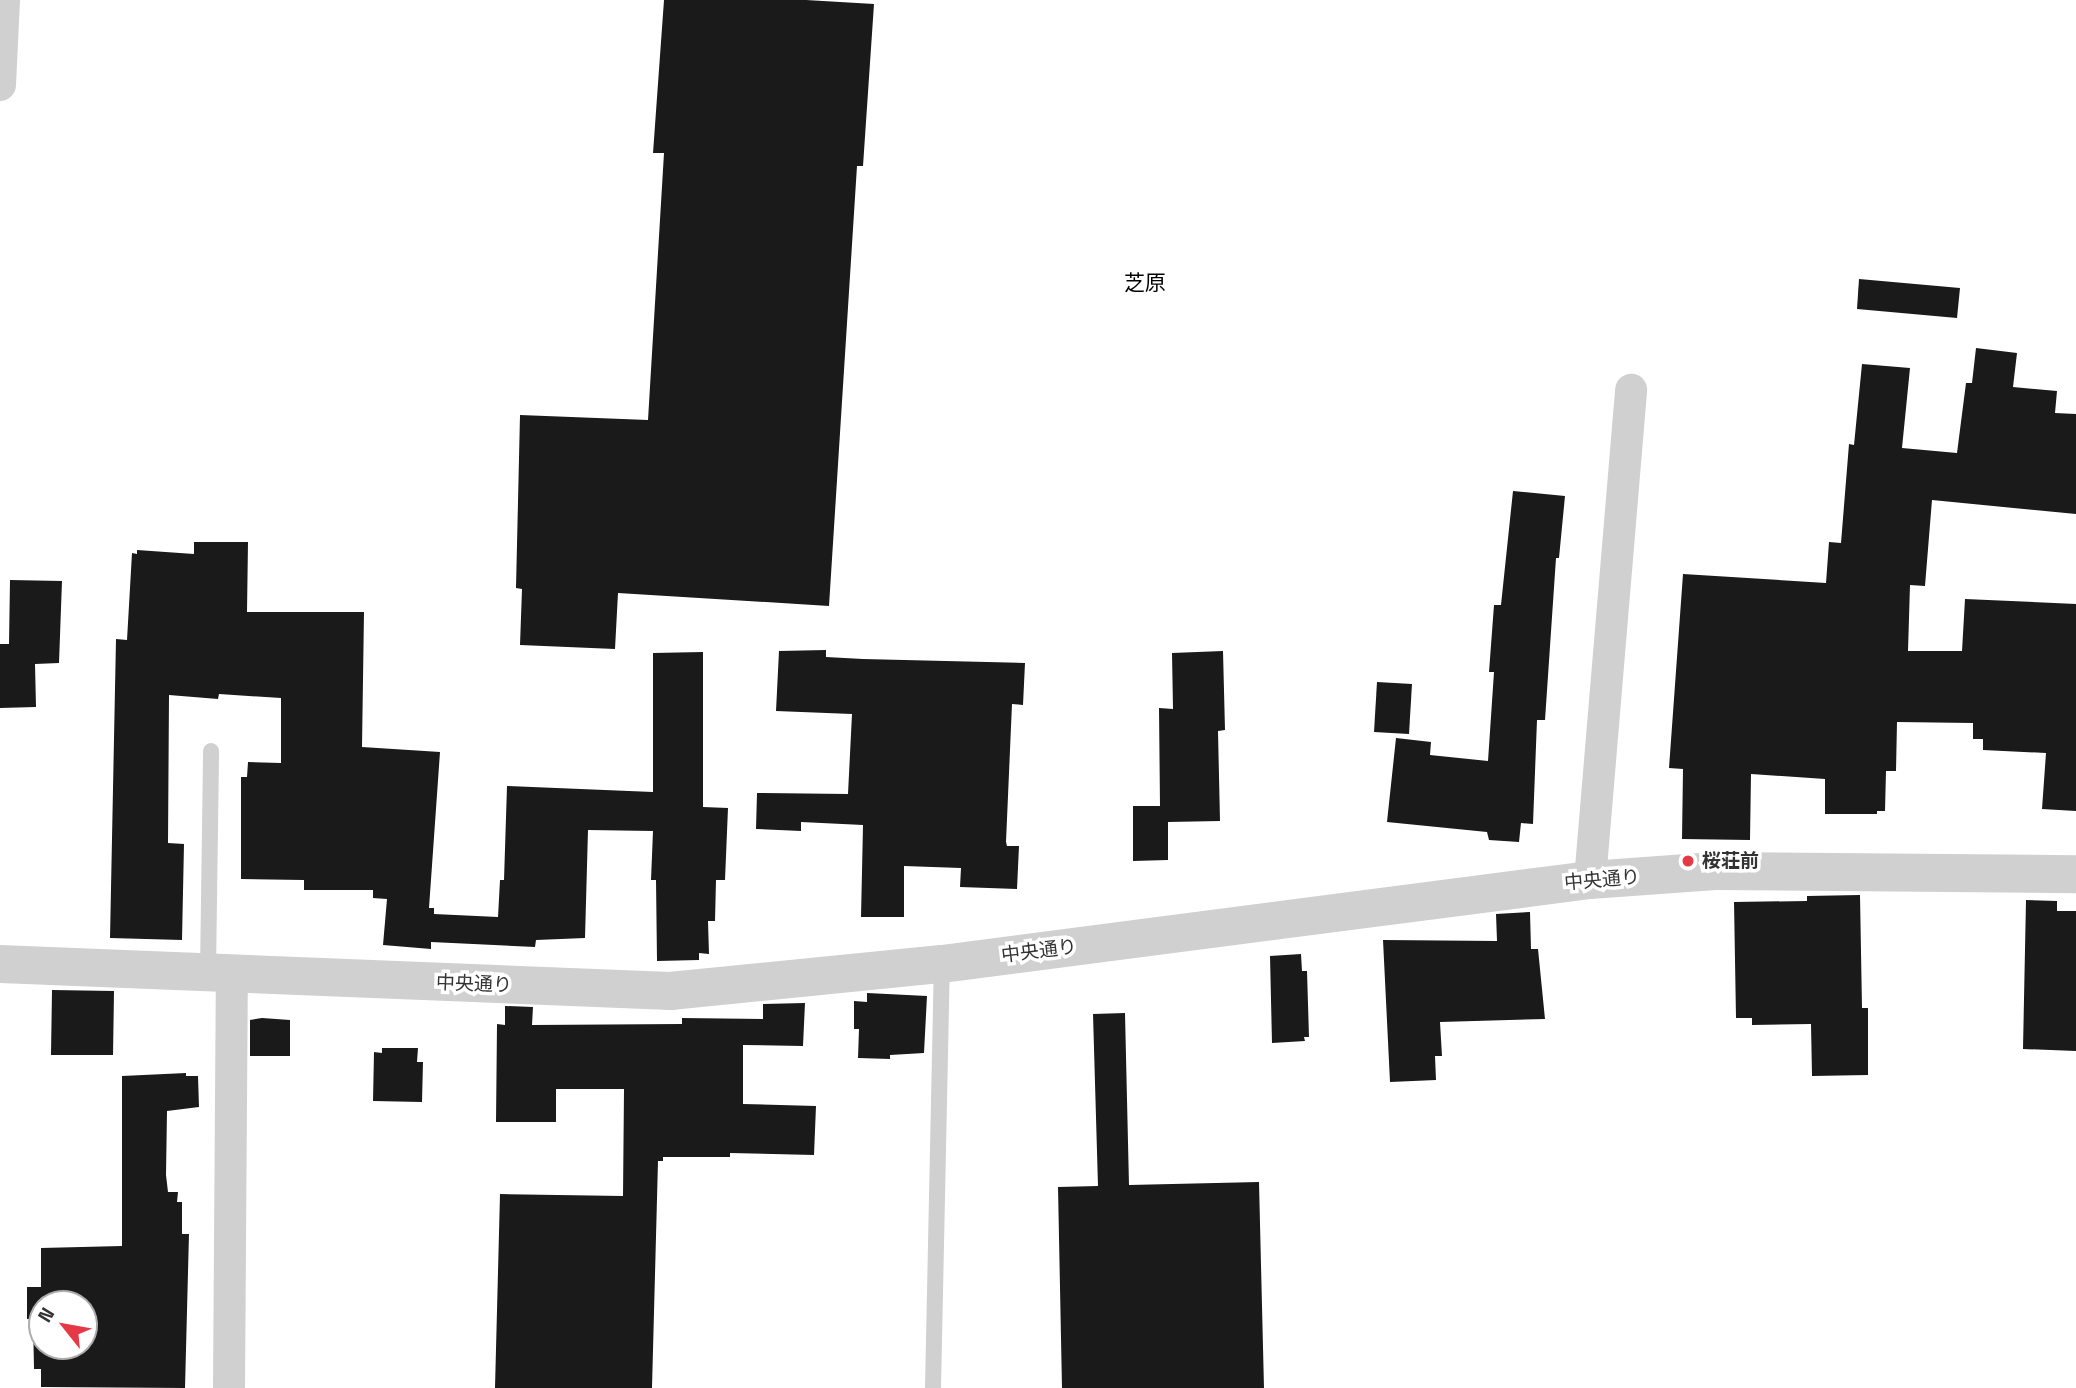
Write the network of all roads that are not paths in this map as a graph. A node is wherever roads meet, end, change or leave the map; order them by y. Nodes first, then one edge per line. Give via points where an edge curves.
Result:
1 (4, 0) edge
2 (0, 85) edge
3 (1631, 390) dead end
4 (211, 751) dead end
5 (2076, 874) edge
6 (1590, 880) junction
7 (0, 964) edge
8 (942, 964) junction
9 (220, 973) junction
10 (229, 1388) edge
11 (933, 1388) edge

1 - 2 street
3 - 6 street
4 - 9 lane
5 - 6 street, 中央通り via 1715,871
6 - 8 street, 中央通り
7 - 9 street, 中央通り
8 - 9 street, 中央通り via 670,991
8 - 11 lane
9 - 10 street

